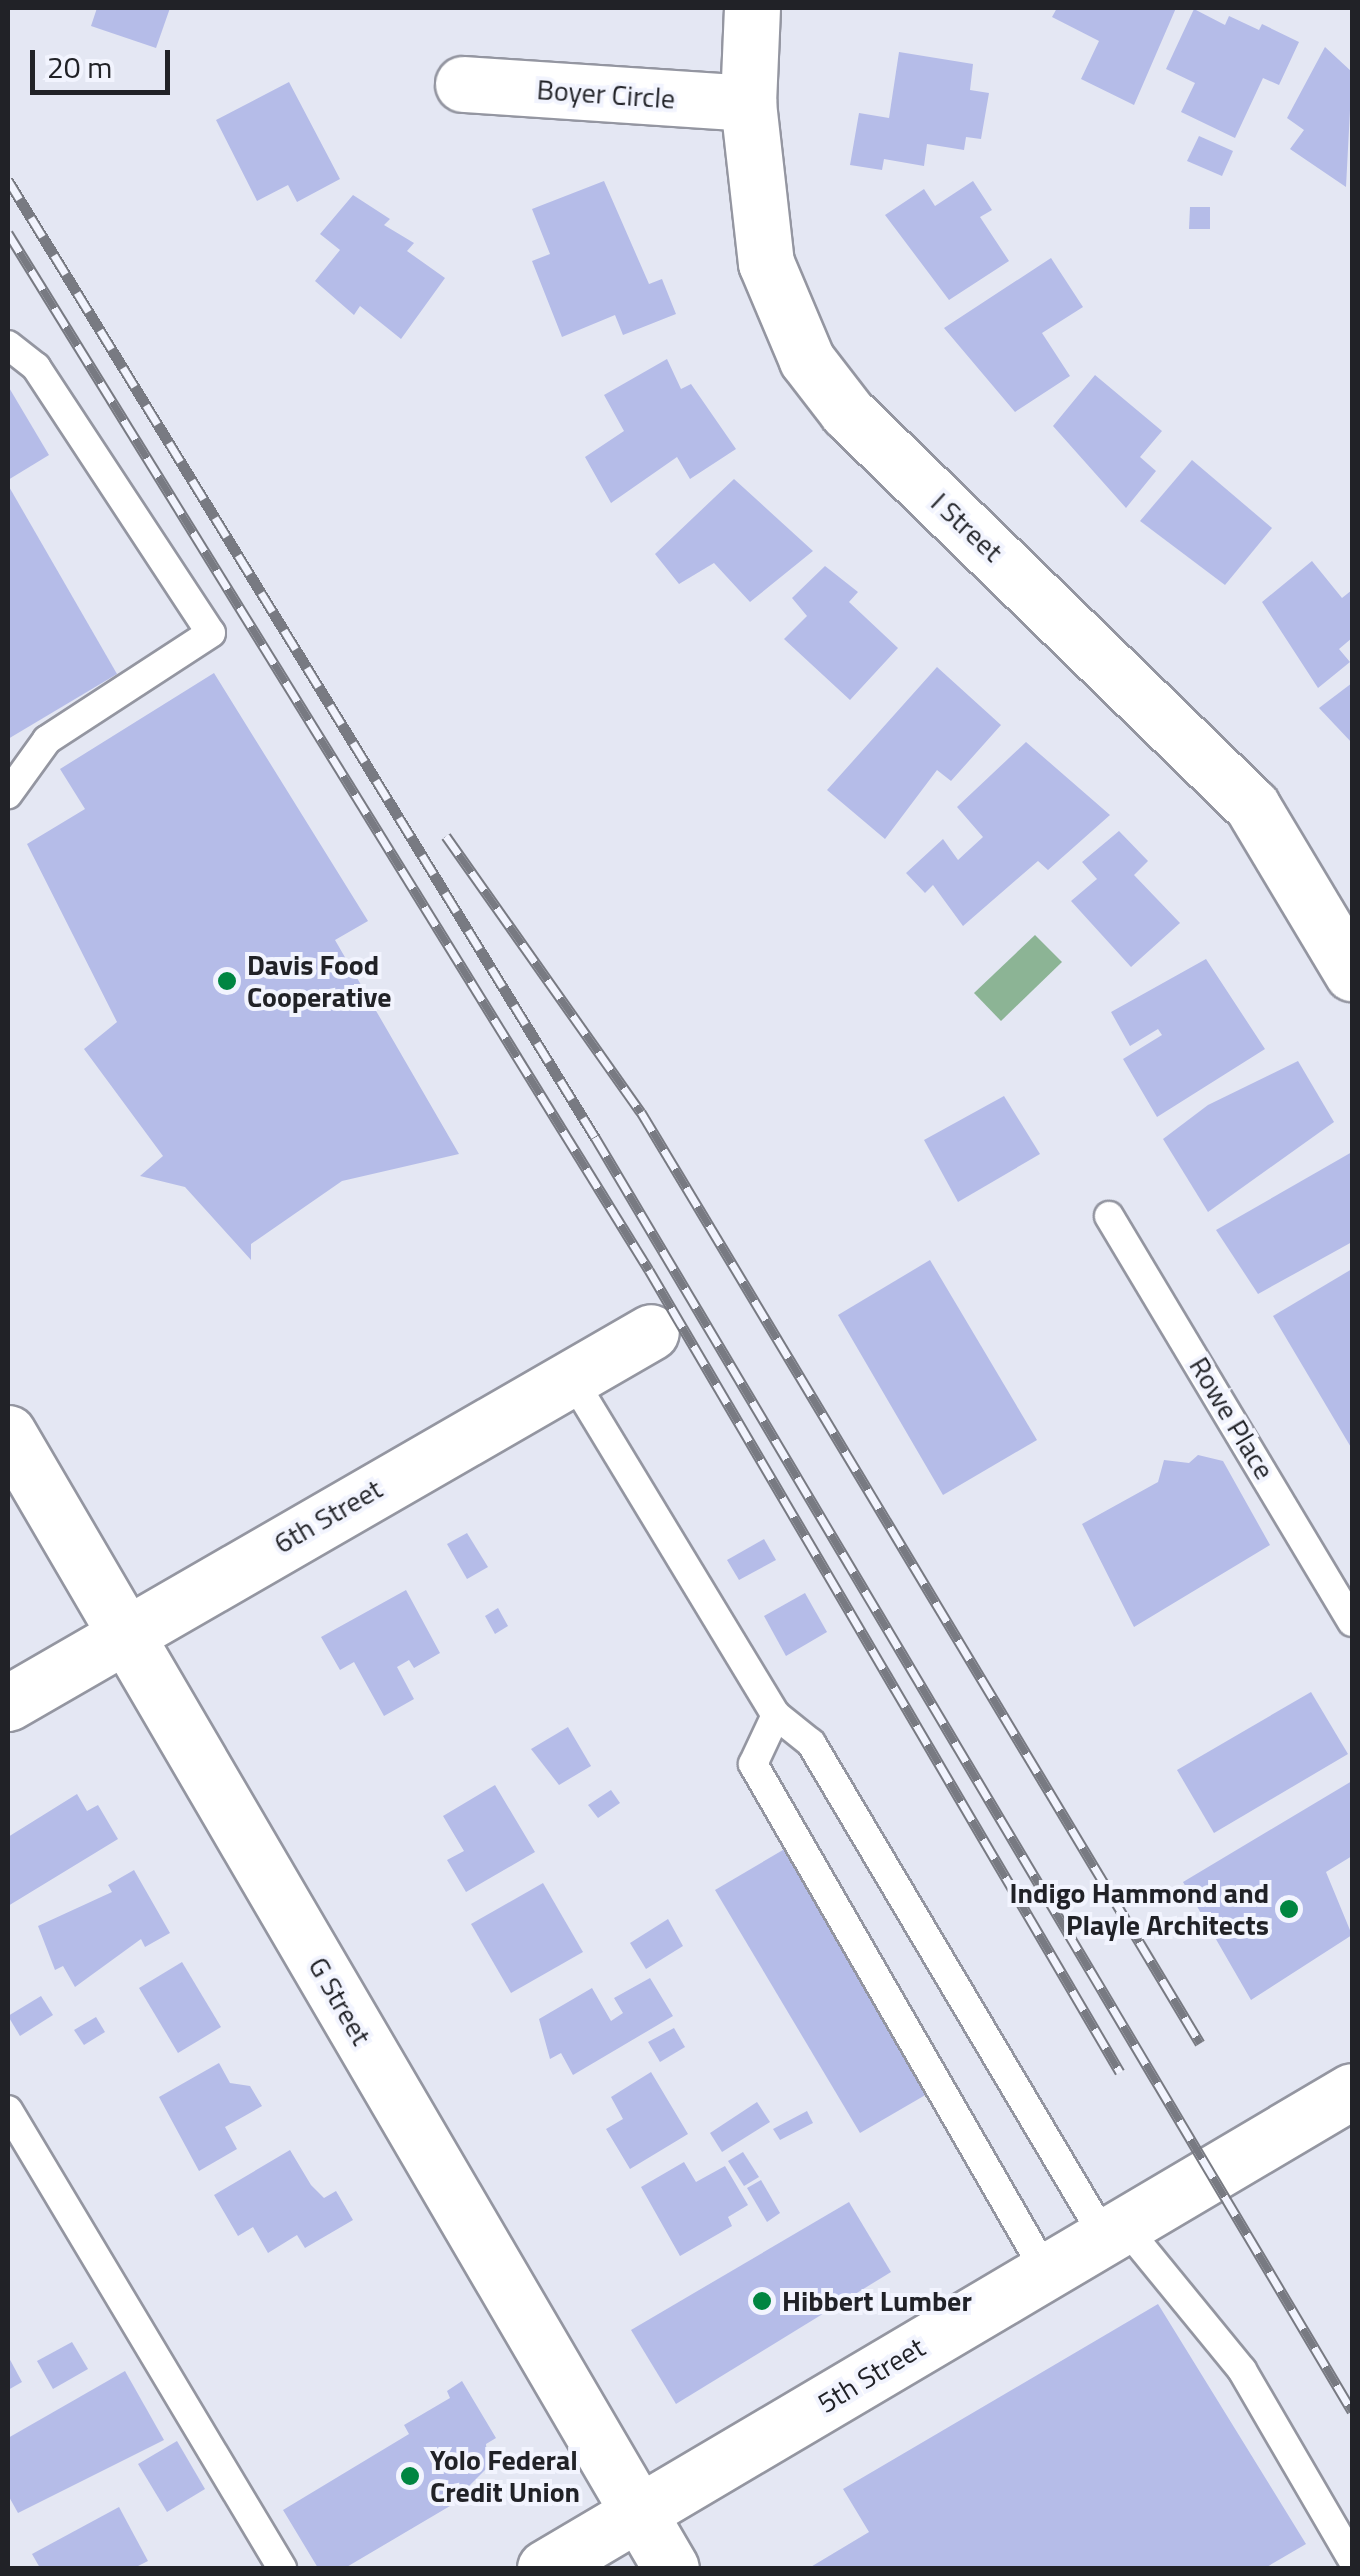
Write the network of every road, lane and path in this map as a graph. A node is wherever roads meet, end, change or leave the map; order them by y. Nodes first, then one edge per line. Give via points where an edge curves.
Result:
1 (752, 8) edge
2 (463, 84) dead end
3 (748, 103) junction
4 (8, 345) edge
5 (8, 794) edge
6 (1352, 973) edge
7 (1109, 1216) dead end
8 (651, 1332) dead end
9 (571, 1377) junction
10 (8, 1434) edge
11 (1352, 1622) edge
12 (125, 1632) junction
13 (8, 1703) edge
14 (776, 1715) junction
15 (1352, 2092) edge
16 (8, 2110) edge
17 (1115, 2232) junction
18 (1046, 2272) junction
19 (639, 2514) junction
20 (1352, 2559) edge
21 (282, 2568) edge
22 (545, 2568) edge
23 (671, 2568) edge

1 - 3 street, I Street
2 - 3 street, Boyer Circle
3 - 6 street, I Street via 766,263 806,360 847,412 1252,806
4 - 5 lane via 36,367 211,632 47,740
7 - 11 lane, Rowe Place
8 - 9 street, 6th Street
9 - 12 street, 6th Street
9 - 14 lane
10 - 12 street, G Street
12 - 13 street, 6th Street
12 - 19 street, G Street
14 - 17 lane via 811,1743
14 - 18 lane via 753,1764
15 - 17 street, 5th Street
16 - 21 lane
17 - 18 street, 5th Street
17 - 20 lane via 1242,2370
18 - 19 street, 5th Street
19 - 22 street, 5th Street
19 - 23 street, G Street

